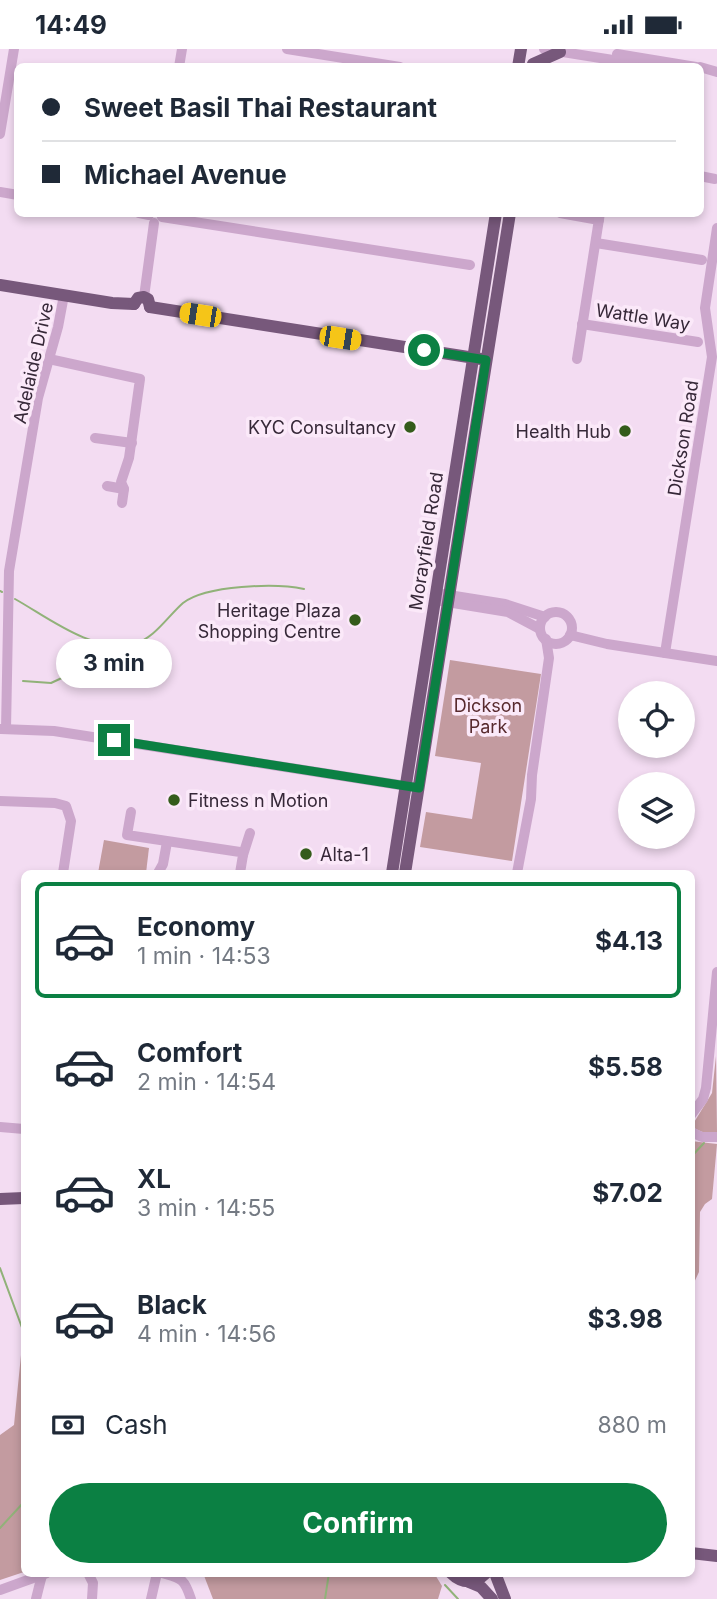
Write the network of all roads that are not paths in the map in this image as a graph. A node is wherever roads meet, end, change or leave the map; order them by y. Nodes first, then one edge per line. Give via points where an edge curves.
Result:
1 (14, 49) edge
2 (287, 49) edge
3 (544, 49) edge
4 (592, 49) edge
5 (560, 52) junction
6 (375, 63) edge
7 (537, 63) edge
8 (635, 63) edge
9 (674, 63) edge
10 (5, 99) junction
11 (14, 100) edge
12 (0, 134) edge
13 (704, 177) edge
14 (715, 179) dead end
15 (153, 217) edge
16 (159, 217) edge
17 (496, 217) edge
18 (509, 217) edge
19 (600, 217) edge
20 (717, 228) edge
21 (596, 243) junction
22 (702, 260) dead end
23 (470, 265) dead end
24 (0, 285) edge
25 (64, 295) junction
26 (142, 303) junction
27 (582, 324) junction
28 (698, 342) dead end
29 (48, 359) junction
30 (480, 359) junction
31 (577, 359) dead end
32 (95, 438) dead end
33 (132, 443) junction
34 (107, 486) dead end
35 (124, 489) junction
36 (122, 503) dead end
37 (435, 596) junction
38 (449, 599) junction
39 (545, 617) junction
40 (540, 629) junction
41 (546, 639) junction
42 (566, 639) junction
43 (665, 653) junction
44 (717, 661) edge
45 (542, 709) junction
46 (3, 729) edge
47 (413, 787) junction
48 (0, 801) edge
49 (131, 812) dead end
50 (250, 833) dead end
51 (167, 842) junction
52 (243, 855) junction
53 (63, 870) edge
54 (160, 870) edge
55 (240, 870) edge
56 (394, 870) edge
57 (405, 870) edge
58 (518, 870) edge
59 (717, 972) edge
60 (695, 1110) edge
61 (0, 1127) edge
62 (21, 1129) edge
63 (695, 1134) edge
64 (717, 1137) edge
65 (21, 1198) edge
66 (0, 1199) edge
67 (695, 1546) edge
68 (717, 1549) edge
69 (695, 1553) edge
70 (717, 1556) edge
71 (36, 1577) edge
72 (43, 1577) edge
73 (90, 1577) edge
74 (158, 1577) edge
75 (174, 1577) edge
76 (456, 1577) edge
77 (482, 1577) edge
78 (497, 1577) edge
79 (469, 1582) junction
80 (0, 1591) edge
81 (36, 1599) edge
82 (92, 1599) edge
83 (151, 1599) edge
84 (191, 1599) edge
85 (492, 1599) edge
86 (505, 1599) edge

1 - 10 street
2 - 6 street
3 - 5 street
4 - 9 street
5 - 7 main road
5 - 8 street
10 - 11 street
10 - 12 street
13 - 14 street
15 - 26 street
16 - 23 street
17 - 30 main road, Morayfield Road
18 - 30 main road, Morayfield Road
19 - 21 street
20 - 43 street, Dickson Road via 705,308 712,357
21 - 22 street
21 - 27 street
24 - 25 main road
25 - 26 main road
25 - 29 street, Adelaide Drive
26 - 30 main road
27 - 28 street, Wattle Way
27 - 31 street
29 - 33 street via 140,379
29 - 46 street, Adelaide Drive via 9,571
30 - 37 main road, Morayfield Road
30 - 38 main road, Morayfield Road
32 - 33 street
33 - 35 street via 122,477
34 - 35 street
35 - 36 street
37 - 38 street
37 - 47 main road, Morayfield Road
38 - 39 street via 511,605
38 - 40 street via 508,612
38 - 47 main road, Morayfield Road
39 - 40 street
39 - 42 street via 554,612 564,614 572,626
40 - 41 street
41 - 42 street via 553,643
41 - 45 street via 549,658
42 - 43 street
42 - 45 street via 555,657
43 - 44 street
45 - 58 street
46 - 47 street via 54,731
47 - 56 main road, Morayfield Road
47 - 57 main road, Morayfield Road
48 - 53 street via 66,806 71,821
49 - 51 street via 127,835
50 - 52 street
51 - 52 street
51 - 54 street
52 - 55 street
59 - 60 street via 706,1088
61 - 62 street
63 - 64 street
65 - 66 main road
67 - 68 main road
69 - 70 main road
71 - 80 street
72 - 81 street
73 - 82 street
74 - 83 street
75 - 84 street via 181,1579
76 - 79 main road
77 - 79 main road
78 - 86 main road
79 - 85 main road

